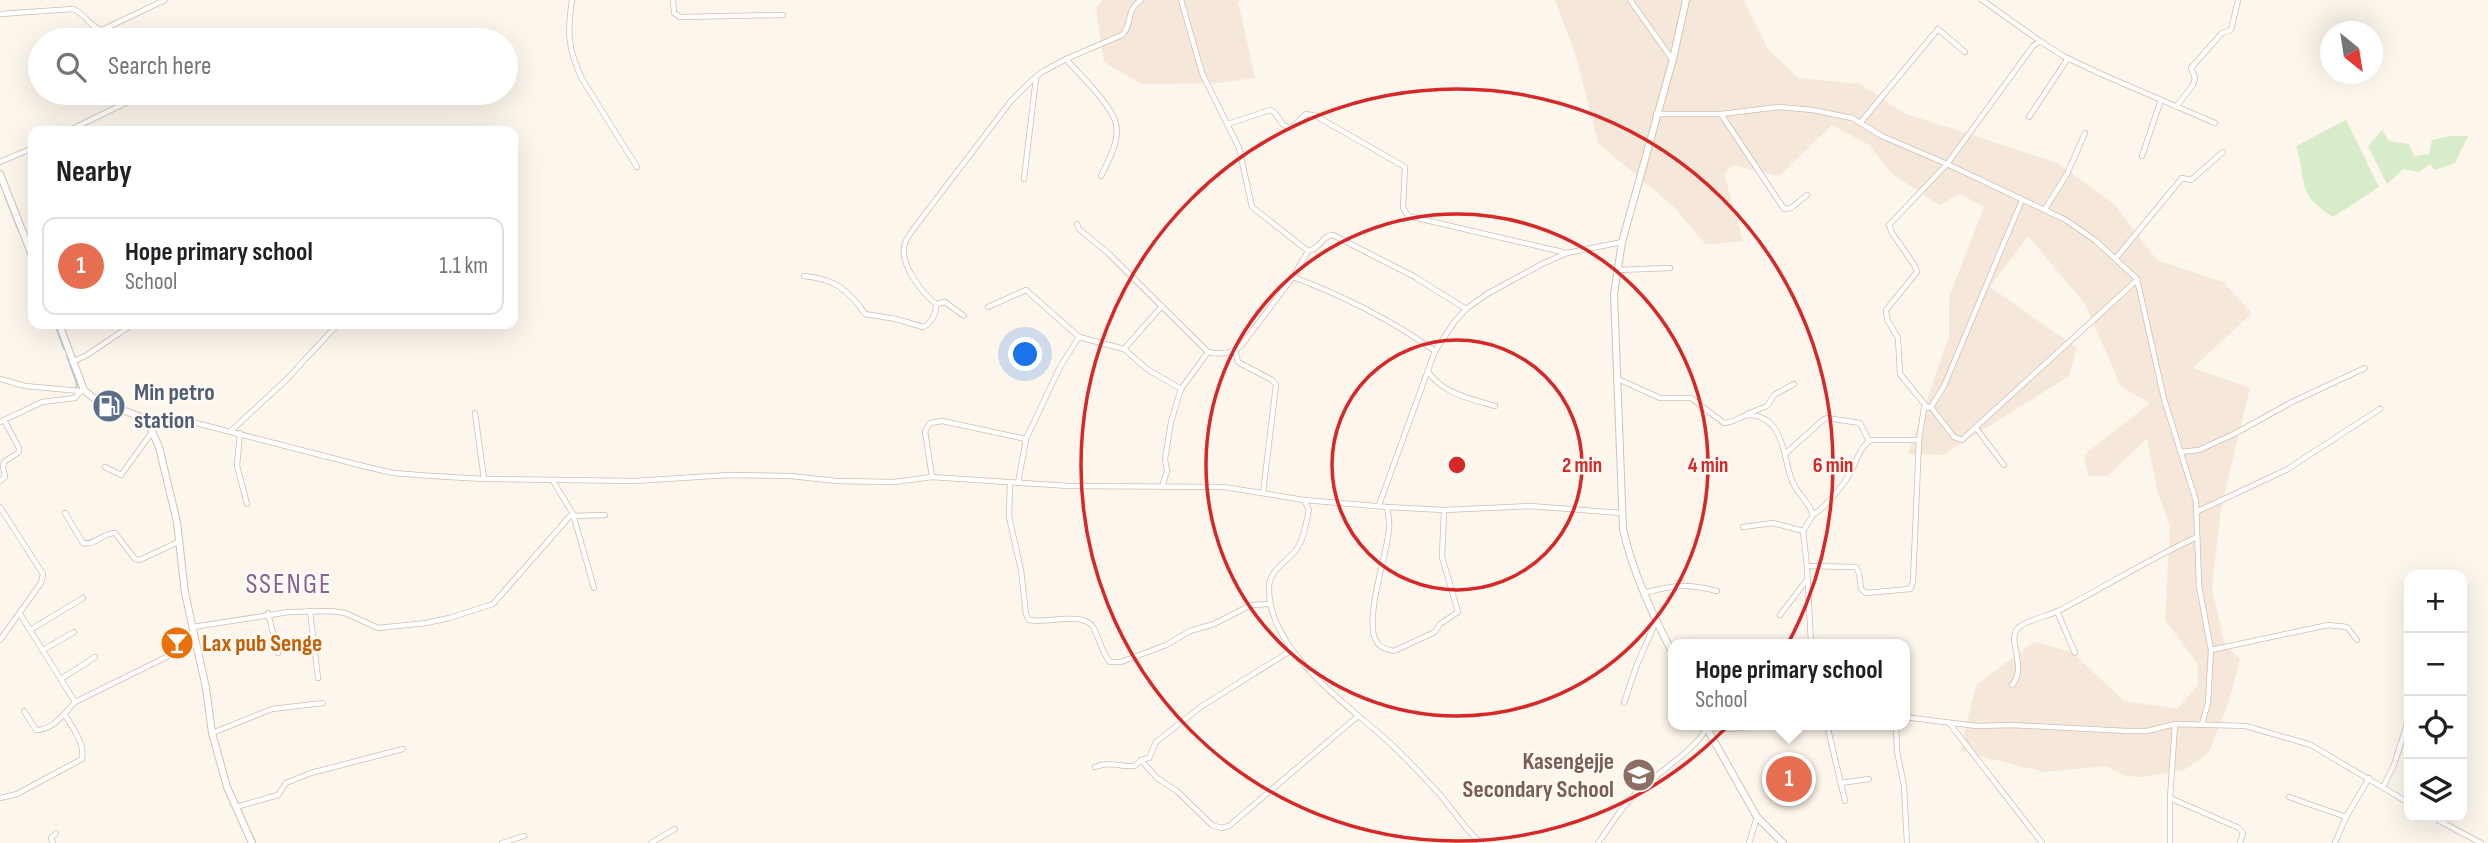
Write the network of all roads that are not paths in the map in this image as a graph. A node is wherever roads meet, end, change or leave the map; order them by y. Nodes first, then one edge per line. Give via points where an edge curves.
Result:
1 (165, 0) edge
2 (572, 0) edge
3 (673, 0) edge
4 (1141, 0) edge
5 (1181, 0) edge
6 (1630, 0) edge
7 (1686, 0) edge
8 (1982, 0) edge
9 (2238, 0) edge
10 (0, 15) edge
11 (783, 15) dead end
12 (95, 28) edge
13 (106, 28) edge
14 (2040, 41) junction
15 (1965, 52) dead end
16 (2068, 58) junction
17 (1066, 59) junction
18 (1673, 59) junction
19 (1036, 77) junction
20 (2161, 100) junction
21 (121, 105) edge
22 (2176, 107) junction
23 (1656, 114) junction
24 (1721, 114) junction
25 (2029, 117) dead end
26 (1861, 122) junction
27 (2214, 123) dead end
28 (1228, 124) junction
29 (78, 126) edge
30 (2085, 133) dead end
31 (28, 150) edge
32 (2223, 152) dead end
33 (2142, 156) dead end
34 (0, 162) edge
35 (1947, 163) junction
36 (637, 167) dead end
37 (0, 174) edge
38 (1101, 176) dead end
39 (1024, 179) dead end
40 (1807, 195) dead end
41 (2022, 200) junction
42 (2045, 209) junction
43 (1077, 224) dead end
44 (1622, 242) junction
45 (28, 245) edge
46 (1308, 251) junction
47 (1567, 253) junction
48 (2116, 258) junction
49 (1670, 268) dead end
50 (1617, 270) junction
51 (804, 276) dead end
52 (1293, 276) junction
53 (2137, 279) junction
54 (936, 304) junction
55 (1162, 306) junction
56 (988, 307) dead end
57 (1466, 309) junction
58 (964, 316) dead end
59 (61, 329) edge
60 (125, 329) edge
61 (333, 329) edge
62 (1079, 337) junction
63 (1124, 349) junction
64 (1235, 350) junction
65 (1435, 351) junction
66 (1208, 352) junction
67 (72, 362) junction
68 (2365, 368) dead end
69 (1428, 373) junction
70 (0, 379) edge
71 (1618, 379) junction
72 (1794, 384) dead end
73 (1181, 388) junction
74 (83, 391) junction
75 (1495, 406) dead end
76 (1928, 407) junction
77 (2380, 409) dead end
78 (475, 413) dead end
79 (1746, 415) junction
80 (141, 417) junction
81 (2, 421) edge
82 (1976, 428) junction
83 (152, 431) junction
84 (232, 431) junction
85 (240, 433) junction
86 (1026, 439) junction
87 (1919, 440) junction
88 (1869, 441) junction
89 (2180, 452) junction
90 (1785, 454) junction
91 (2004, 465) dead end
92 (105, 467) dead end
93 (932, 477) junction
94 (484, 479) junction
95 (552, 480) junction
96 (0, 481) edge
97 (1010, 482) junction
98 (1018, 483) junction
99 (1162, 487) junction
100 (1263, 493) junction
101 (1304, 500) junction
102 (247, 503) dead end
103 (1379, 505) junction
104 (0, 507) edge
105 (1387, 507) junction
106 (1444, 510) junction
107 (2196, 512) junction
108 (65, 513) dead end
109 (1621, 513) junction
110 (573, 514) junction
111 (605, 515) dead end
112 (1813, 515) junction
113 (1743, 527) dead end
114 (1803, 531) junction
115 (2197, 537) junction
116 (180, 541) junction
117 (1807, 566) junction
118 (1806, 580) junction
119 (594, 588) dead end
120 (1717, 591) dead end
121 (1643, 593) junction
122 (83, 598) dead end
123 (1270, 604) junction
124 (310, 611) junction
125 (2057, 611) junction
126 (268, 613) junction
127 (20, 614) junction
128 (1780, 615) dead end
129 (1656, 620) junction
130 (193, 627) junction
131 (30, 630) junction
132 (74, 632) dead end
133 (1811, 639) edge
134 (0, 640) edge
135 (2357, 640) dead end
136 (195, 643) junction
137 (1668, 644) edge
138 (43, 650) junction
139 (1292, 650) junction
140 (2211, 650) junction
141 (278, 653) dead end
142 (2075, 653) dead end
143 (95, 657) dead end
144 (318, 678) dead end
145 (61, 679) junction
146 (2012, 685) dead end
147 (75, 702) junction
148 (323, 703) dead end
149 (1624, 703) dead end
150 (24, 711) dead end
151 (65, 715) junction
152 (1358, 716) junction
153 (1910, 718) edge
154 (1949, 724) junction
155 (2175, 724) junction
156 (2202, 724) junction
157 (1703, 730) edge
158 (1708, 730) edge
159 (1829, 730) edge
160 (1896, 730) edge
161 (212, 733) junction
162 (2404, 734) edge
163 (403, 749) dead end
164 (1141, 760) junction
165 (1095, 767) dead end
166 (2369, 778) junction
167 (1869, 779) dead end
168 (1841, 783) junction
169 (2383, 787) junction
170 (2289, 797) dead end
171 (0, 798) edge
172 (2170, 799) junction
173 (2404, 800) edge
174 (1845, 801) dead end
175 (235, 807) junction
176 (1757, 817) junction
177 (2346, 817) junction
178 (2441, 822) edge
179 (675, 829) dead end
180 (56, 833) dead end
181 (524, 836) dead end
182 (1781, 842) edge
183 (54, 843) edge
184 (252, 843) edge
185 (502, 843) edge
186 (651, 843) edge
187 (1480, 843) edge
188 (1598, 843) edge
189 (1749, 843) edge
190 (1907, 843) edge
191 (2042, 843) edge
192 (2170, 843) edge
193 (2240, 843) edge
194 (2335, 843) edge
195 (2481, 843) edge

1 - 13 street
2 - 36 street via 568,42 575,65
3 - 11 street via 674,13 680,17
4 - 17 street via 1131,9 1122,35
5 - 28 street via 1202,73
6 - 18 street
7 - 18 street
8 - 14 street
9 - 22 street via 2231,30 2222,33 2191,68 2193,85
10 - 12 street via 73,9 82,12
14 - 16 street
14 - 35 street
15 - 26 street via 1938,29
16 - 20 street
16 - 25 street
17 - 19 street
17 - 38 street via 1116,124 1114,144
18 - 23 street
19 - 39 street
19 - 54 street via 1011,101 906,240 908,266
20 - 22 street
20 - 33 street
21 - 29 street
22 - 27 street
23 - 24 street
23 - 44 street
24 - 26 street via 1795,107
24 - 40 street via 1784,209
26 - 35 street via 1882,136
28 - 46 street via 1239,148 1252,207
28 - 47 street via 1270,110 1291,128 1306,114 1316,116 1405,167 1403,208 1408,216
30 - 42 street
31 - 34 street
32 - 48 street via 2191,180 2182,178
35 - 41 street
35 - 76 street via 1889,225 1916,272 1886,315 1898,338 1900,374
37 - 45 street
41 - 42 street
41 - 76 street via 1944,386
42 - 48 street via 2087,233
43 - 55 street
44 - 47 street
44 - 50 street
46 - 52 street
46 - 57 street via 1333,234
47 - 57 street via 1511,279
48 - 53 street
49 - 50 street
50 - 71 street
51 - 54 street via 830,280 866,314 923,327 928,326
52 - 64 street
52 - 65 street via 1372,312
53 - 82 street
53 - 89 street
54 - 58 street via 945,302
55 - 63 street
55 - 66 street
56 - 62 street via 1026,289
57 - 65 street
59 - 67 street
60 - 67 street
61 - 84 street
62 - 63 street
62 - 86 street
63 - 73 street via 1147,369
64 - 66 street
64 - 100 street via 1238,362 1276,385
65 - 69 street
66 - 73 street
67 - 74 street
68 - 89 street via 2199,450
69 - 75 street via 1445,389
69 - 103 street
70 - 74 street
71 - 79 street via 1664,399 1691,398 1724,423
71 - 109 street
72 - 79 street
73 - 99 street
74 - 80 street
74 - 81 street via 75,398 42,402
76 - 82 street via 1958,439
76 - 87 street via 1923,410
77 - 107 street via 2286,470
78 - 94 street
79 - 90 street via 1766,419
80 - 83 street
80 - 84 street
81 - 96 street via 19,452 4,461 5,477
82 - 91 street
83 - 92 street via 123,473
83 - 116 street via 162,455
84 - 85 street
85 - 94 street via 393,473
85 - 102 street via 237,466
86 - 93 street via 942,421 930,423 925,431
86 - 98 street
87 - 88 street
87 - 117 street via 1910,589 1866,593 1856,567
88 - 90 street via 1860,423 1827,418
88 - 112 street via 1837,491
89 - 107 street
90 - 112 street via 1793,483
93 - 95 street via 894,482 728,475
93 - 97 street
94 - 95 street
95 - 110 street
97 - 98 street
97 - 123 street via 1009,517 1029,620 1086,620 1110,662 1121,663 1159,648 1251,605
98 - 99 street
99 - 100 street via 1224,487
100 - 101 street
101 - 103 street
101 - 123 street via 1309,510 1300,543 1274,571
103 - 105 street
104 - 127 street via 43,574
105 - 106 street
105 - 106 street via 1390,526 1376,597 1374,639 1381,648 1394,651 1434,632 1458,612 1442,556
106 - 109 street via 1530,506
107 - 115 street
108 - 116 street via 83,543 115,533 135,559
109 - 121 street via 1627,549
110 - 111 street
110 - 119 street
110 - 124 street via 489,606 437,621 378,628 345,613
112 - 114 street
113 - 114 street via 1773,523
114 - 117 street
115 - 125 street
115 - 140 street via 2201,600
116 - 130 street
117 - 118 street
118 - 128 street
118 - 133 street
120 - 121 street via 1681,584
121 - 129 street
122 - 131 street
123 - 139 street
124 - 126 street
124 - 144 street
125 - 142 street
125 - 146 street via 2017,630 2019,673
126 - 130 street
126 - 141 street
127 - 131 street
127 - 134 street
129 - 137 street
129 - 149 street
130 - 136 street
131 - 138 street
132 - 138 street
135 - 140 street via 2347,627 2328,625
136 - 147 street
136 - 161 street
138 - 145 street
139 - 152 street via 1327,690
139 - 164 street via 1202,706 1156,742 1149,758
140 - 156 street via 2208,704
143 - 145 street
145 - 147 street
147 - 151 street
148 - 161 street via 272,709
150 - 151 street via 39,731
151 - 171 street via 83,750 82,759
152 - 164 street via 1229,826 1221,828 1212,825
152 - 187 street via 1434,788
153 - 154 street
154 - 155 street via 2147,731
154 - 191 street
155 - 156 street
155 - 172 street
156 - 166 street via 2246,726 2311,744
157 - 188 street via 1694,744 1635,794
158 - 176 street
159 - 168 street
160 - 190 street
161 - 175 street
162 - 169 street
163 - 175 street via 312,774 286,783 278,794
164 - 165 street via 1135,766 1114,762
166 - 169 street
166 - 177 street
167 - 168 street
168 - 174 street
169 - 173 street
170 - 177 street
172 - 192 street
172 - 193 street via 2239,828 2243,833
175 - 184 street
176 - 182 street
176 - 189 street
177 - 194 street
178 - 195 street
179 - 186 street
180 - 183 street via 51,838
181 - 185 street

